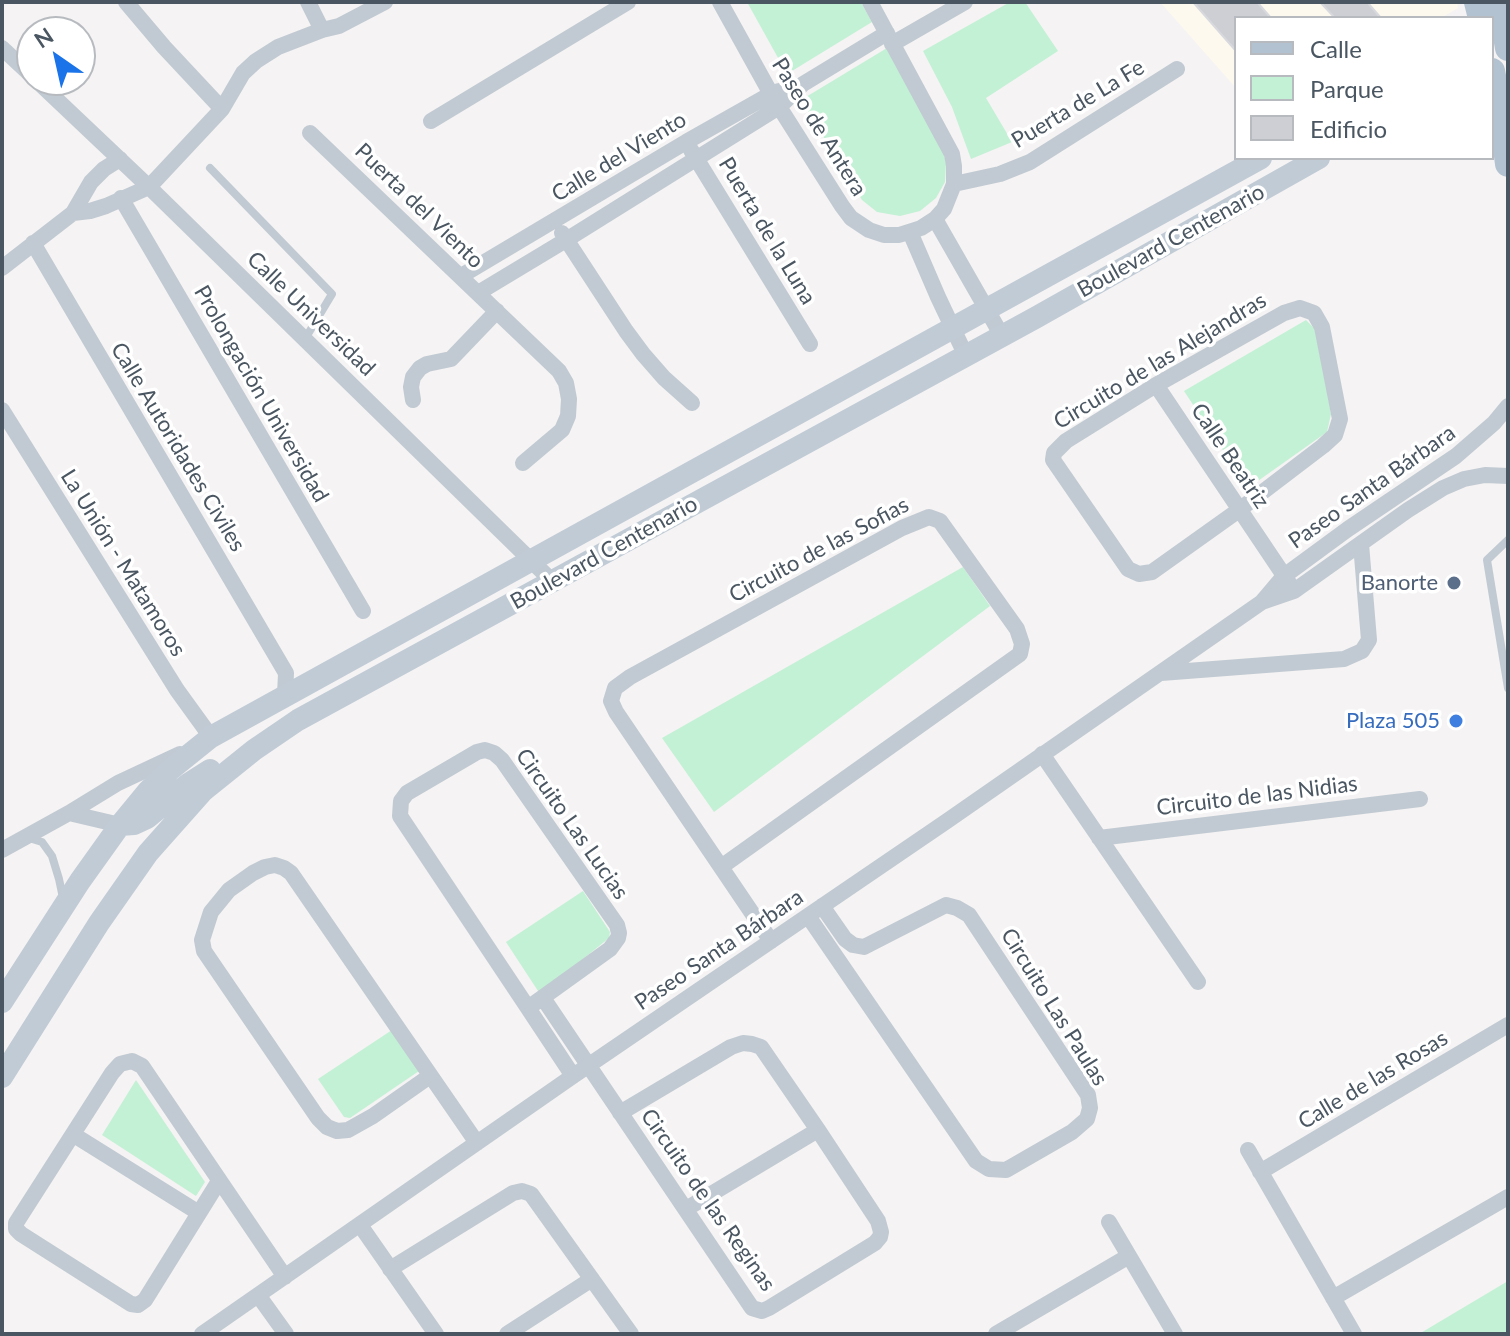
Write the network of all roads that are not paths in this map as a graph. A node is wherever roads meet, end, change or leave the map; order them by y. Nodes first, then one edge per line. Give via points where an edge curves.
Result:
1 (126, 2) edge
2 (308, 2) edge
3 (385, 2) edge
4 (628, 2) edge
5 (720, 2) edge
6 (870, 2) edge
7 (965, 2) edge
8 (1500, 2) edge
9 (322, 30) junction
10 (890, 38) junction
11 (1508, 49) edge
12 (1177, 69) dead end
13 (1494, 82) edge
14 (53, 96) edge
15 (775, 100) junction
16 (222, 109) junction
17 (431, 121) dead end
18 (1501, 122) edge
19 (310, 133) dead end
20 (686, 142) junction
21 (120, 159) junction
22 (697, 159) junction
23 (1257, 160) edge
24 (1315, 160) edge
25 (1508, 164) edge
26 (210, 168) dead end
27 (954, 184) junction
28 (149, 187) junction
29 (121, 198) junction
30 (73, 213) junction
31 (935, 219) junction
32 (555, 221) junction
33 (910, 232) junction
34 (566, 240) junction
35 (33, 243) junction
36 (2, 268) edge
37 (461, 276) junction
38 (478, 293) junction
39 (987, 310) junction
40 (497, 311) junction
41 (952, 329) junction
42 (1002, 336) junction
43 (305, 339) junction
44 (810, 344) dead end
45 (966, 356) junction
46 (1156, 385) junction
47 (413, 400) dead end
48 (692, 403) dead end
49 (1508, 406) edge
50 (2, 410) edge
51 (523, 463) dead end
52 (1508, 476) edge
53 (1239, 510) junction
54 (1508, 540) edge
55 (1361, 544) junction
56 (531, 560) junction
57 (1284, 576) junction
58 (552, 581) junction
59 (1294, 591) junction
60 (1262, 602) junction
61 (363, 611) dead end
62 (1159, 673) junction
63 (286, 684) junction
64 (1508, 688) edge
65 (205, 742) junction
66 (254, 750) junction
67 (1042, 754) junction
68 (1420, 799) dead end
69 (69, 813) junction
70 (120, 825) junction
71 (24, 837) junction
72 (1099, 838) junction
73 (2, 850) edge
74 (721, 867) junction
75 (64, 905) junction
76 (815, 911) junction
77 (771, 941) junction
78 (1198, 982) dead end
79 (543, 998) junction
80 (2, 1002) edge
81 (528, 1008) junction
82 (1508, 1025) edge
83 (588, 1066) junction
84 (430, 1076) junction
85 (573, 1076) junction
86 (2, 1077) edge
87 (620, 1113) junction
88 (818, 1130) junction
89 (74, 1135) junction
90 (477, 1143) junction
91 (1248, 1150) dead end
92 (1260, 1172) junction
93 (219, 1181) junction
94 (1508, 1197) edge
95 (686, 1209) junction
96 (199, 1213) junction
97 (1109, 1222) dead end
98 (360, 1225) junction
99 (1129, 1256) junction
100 (390, 1269) junction
101 (285, 1277) junction
102 (592, 1279) junction
103 (258, 1295) junction
104 (1333, 1298) junction
105 (999, 1333) edge
106 (202, 1334) edge
107 (286, 1334) edge
108 (436, 1334) edge
109 (507, 1334) edge
110 (631, 1334) edge
111 (1175, 1334) edge
112 (1354, 1334) edge

1 - 16 street
2 - 9 street
3 - 9 street
4 - 17 street
5 - 15 street, Paseo de Antera
6 - 10 street
7 - 10 street, Calle del Viento
8 - 11 main road, bridge
9 - 16 street via 256,61
10 - 15 street, Calle del Viento
10 - 27 street via 952,154
12 - 27 street, Puerta de La Fe via 1030,162
13 - 18 main road
14 - 21 street, Calle Universidad
15 - 20 street, Calle del Viento
15 - 22 street, Calle del Viento
15 - 33 street, Paseo de Antera via 851,218 884,235
16 - 28 street
18 - 25 main road
19 - 37 street, Puerta del Viento
20 - 22 street, Puerta de la Luna
20 - 32 street, Calle del Viento
21 - 28 street, Calle Universidad
21 - 30 street via 91,182
22 - 34 street, Calle del Viento
22 - 44 street, Puerta de la Luna
23 - 39 main road, Boulevard Centenario
24 - 42 main road, Boulevard Centenario
26 - 43 lane via 332,294
27 - 31 street
28 - 29 street
28 - 43 street, Calle Universidad
29 - 30 street
29 - 61 street, Prolongación Universidad
30 - 35 street
31 - 33 street
31 - 39 street
32 - 34 street
32 - 37 street, Calle del Viento
33 - 41 street
34 - 38 street, Calle del Viento
34 - 48 street via 643,354
35 - 36 street
35 - 63 street, Calle Autoridades Civiles
37 - 38 street, Puerta del Viento
38 - 40 street, Puerta del Viento
39 - 41 main road, Boulevard Centenario
39 - 42 street
40 - 47 street via 451,359 420,368 413,377
40 - 51 street, Puerta del Viento via 559,371 569,399 562,430
41 - 45 street
41 - 56 main road, Boulevard Centenario
42 - 45 main road, Boulevard Centenario
43 - 56 street, Calle Universidad
45 - 58 main road, Boulevard Centenario
46 - 53 street, Calle Beatriz
46 - 53 street, Circuito de las Alejandras via 1066,441 1053,460 1128,569 1139,574 1152,572
46 - 53 street, Circuito de las Alejandras via 1284,313 1300,308 1314,313 1322,327 1340,419 1335,435
49 - 57 street, Paseo Santa Bárbara via 1456,456
50 - 65 street, La Unión - Matamoros
52 - 55 street, Paseo Santa Bárbara via 1474,477 1443,488
53 - 57 street, Calle Beatriz
54 - 64 lane via 1487,560
55 - 59 street, Paseo Santa Bárbara
55 - 62 street via 1369,640 1362,651 1344,659
56 - 58 street, Calle Universidad
56 - 63 main road, Boulevard Centenario via 307,682
57 - 59 street, Calle Beatriz
57 - 60 street, Paseo Santa Bárbara
58 - 66 main road, Boulevard Centenario via 298,720
59 - 60 street, Paseo Santa Bárbara
60 - 62 street, Paseo Santa Bárbara
62 - 67 street, Paseo Santa Bárbara
63 - 65 main road, Boulevard Centenario
65 - 69 street
65 - 70 main road, Boulevard Centenario via 148,791
66 - 70 main road via 217,765 147,818
66 - 86 main road, Boulevard Centenario via 203,791 148,853
67 - 72 street
67 - 76 street, Paseo Santa Bárbara
68 - 72 street, Circuito de las Nidias
69 - 70 street
69 - 71 street
70 - 75 main road, Boulevard Centenario
71 - 73 street
71 - 75 lane via 42,842 52,856
72 - 78 street
74 - 74 street, Circuito de las Sofias via 616,712 611,701 615,688 902,528 929,517 940,521 1017,629 1020,654
74 - 77 street, Circuito de las Sofias
75 - 80 main road, Boulevard Centenario
76 - 76 street, Circuito Las Paulas via 976,1161 1006,1170 1087,1119 1088,1095 969,915 946,905 864,947 853,945
76 - 77 street, Paseo Santa Bárbara
77 - 83 street, Paseo Santa Bárbara
79 - 81 street, Circuito Las Lucias
79 - 81 street, Circuito Las Lucias via 610,949 618,938 617,925 502,760 485,750 477,752 407,793 400,816
79 - 83 street
81 - 85 street, Circuito Las Lucias
82 - 92 street, Calle de las Rosas
83 - 85 street, Paseo Santa Bárbara
83 - 87 street, Circuito de las Reginas
84 - 84 street via 291,873 275,865 265,867 229,890 211,912 204,951 327,1127 348,1130
84 - 90 street
85 - 90 street, Paseo Santa Bárbara
87 - 88 street, Circuito de las Reginas via 743,1043 761,1047
87 - 95 street, Circuito de las Reginas
88 - 95 street
88 - 95 street, Circuito de las Reginas via 878,1221 880,1237 769,1308 752,1308
89 - 93 street via 112,1073 132,1061 142,1066
89 - 96 street
89 - 96 street via 16,1229 75,1270 138,1305
90 - 98 street, Paseo Santa Bárbara
91 - 92 street
92 - 104 street
93 - 96 street
93 - 101 street
94 - 104 street
97 - 99 street
98 - 100 street
98 - 101 street, Paseo Santa Bárbara
99 - 105 street
99 - 111 street
100 - 102 street via 522,1191 531,1194
100 - 108 street
101 - 103 street, Paseo Santa Bárbara
102 - 109 street
102 - 110 street
103 - 106 street, Paseo Santa Bárbara
103 - 107 street
104 - 112 street

